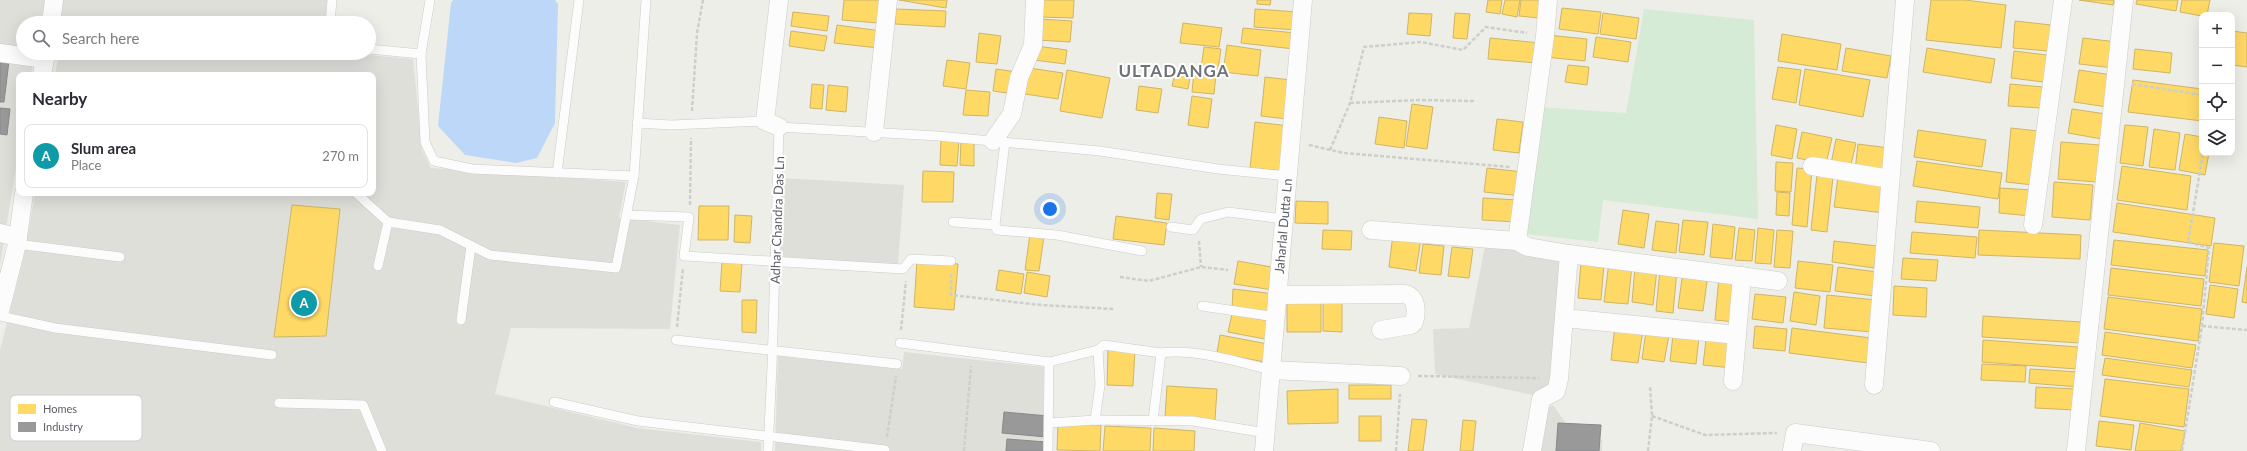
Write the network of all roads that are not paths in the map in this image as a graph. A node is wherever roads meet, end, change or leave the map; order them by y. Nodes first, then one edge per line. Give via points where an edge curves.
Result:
1 (54, 0) edge
2 (332, 0) edge
3 (430, 0) edge
4 (579, 0) edge
5 (646, 0) edge
6 (779, 0) edge
7 (888, 0) edge
8 (1035, 0) edge
9 (1302, 0) edge
10 (1548, 0) edge
11 (1905, 0) edge
12 (2063, 0) edge
13 (2124, 0) edge
14 (52, 16) edge
15 (331, 16) edge
16 (376, 50) edge
17 (0, 53) edge
18 (421, 54) junction
19 (16, 56) edge
20 (638, 123) junction
21 (772, 124) junction
22 (874, 132) junction
23 (999, 142) junction
24 (1812, 166) dead end
25 (557, 173) junction
26 (634, 176) junction
27 (1288, 176) junction
28 (1890, 179) junction
29 (24, 196) edge
30 (359, 196) edge
31 (626, 215) junction
32 (1284, 219) junction
33 (388, 222) junction
34 (953, 222) dead end
35 (995, 225) junction
36 (2033, 226) dead end
37 (1171, 227) dead end
38 (1372, 230) dead end
39 (0, 233) edge
40 (17, 240) junction
41 (1517, 241) junction
42 (471, 246) junction
43 (1142, 251) dead end
44 (1569, 254) junction
45 (120, 257) dead end
46 (776, 260) junction
47 (951, 261) road end
48 (378, 266) dead end
49 (1742, 276) junction
50 (1778, 281) dead end
51 (1277, 295) junction
52 (1, 302) edge
53 (1202, 306) dead end
54 (0, 316) edge
55 (1276, 317) junction
56 (1564, 318) junction
57 (461, 320) dead end
58 (1381, 330) dead end
59 (1737, 335) junction
60 (676, 340) road end
61 (900, 343) dead end
62 (1098, 350) junction
63 (773, 351) junction
64 (1161, 353) junction
65 (272, 355) dead end
66 (1049, 362) junction
67 (897, 364) dead end
68 (1271, 370) junction
69 (1401, 376) road end
70 (1733, 381) dead end
71 (1874, 384) dead end
72 (554, 402) dead end
73 (279, 403) dead end
74 (1095, 420) junction
75 (1153, 420) junction
76 (1049, 423) junction
77 (1266, 433) junction
78 (768, 437) junction
79 (885, 450) dead end
80 (382, 451) edge
81 (768, 451) edge
82 (1048, 451) edge
83 (1264, 451) edge
84 (1532, 451) edge
85 (1792, 451) edge
86 (1931, 451) edge
87 (2076, 451) edge

1 - 14 street
2 - 15 lane
3 - 18 lane
4 - 25 lane
5 - 20 lane
6 - 21 street, Adhar Chandra Das Ln
7 - 22 street
8 - 23 street via 1033,45 1019,78 1012,114
9 - 27 street, Jaharlal Dutta Ln
10 - 41 street
11 - 28 street
12 - 36 street
13 - 87 street
16 - 18 lane
17 - 19 street
18 - 25 lane via 424,142 434,162 472,169
20 - 21 lane
20 - 26 lane
21 - 22 lane
21 - 46 lane, Adhar Chandra Das Ln
22 - 23 lane
23 - 27 lane via 1100,151 1218,169
23 - 35 lane
24 - 28 street
25 - 26 lane
26 - 31 lane
27 - 32 street, Jaharlal Dutta Ln
28 - 71 street
29 - 40 street
30 - 33 lane
31 - 42 lane via 616,268 490,255
31 - 46 lane via 689,217 684,256
32 - 37 lane via 1228,212 1201,219 1193,230
32 - 51 street, Jaharlal Dutta Ln
33 - 42 lane via 440,230
33 - 48 lane
34 - 35 lane
35 - 43 lane via 997,230 1057,235
38 - 41 street
39 - 40 street
40 - 45 lane
40 - 52 street
41 - 44 street via 1528,247
42 - 57 lane
44 - 49 street
44 - 56 street
46 - 47 lane via 903,269 911,259
46 - 63 lane, Adhar Chandra Das Ln
49 - 50 street
49 - 59 street
51 - 55 street, Jaharlal Dutta Ln
51 - 58 street via 1411,295 1414,299 1414,322 1411,325
53 - 55 lane
54 - 65 lane via 55,328
55 - 68 street, Jaharlal Dutta Ln
56 - 59 street
56 - 84 street via 1559,379 1556,391 1541,399
59 - 70 street
60 - 63 lane
61 - 66 lane
62 - 64 lane via 1104,344
62 - 66 lane
62 - 74 lane via 1100,386
63 - 67 lane
63 - 78 lane, Adhar Chandra Das Ln
64 - 68 lane via 1220,358
64 - 75 lane
66 - 76 lane
68 - 69 street
68 - 77 street, Jaharlal Dutta Ln
72 - 78 lane via 638,421
73 - 80 lane via 363,406
74 - 75 lane
74 - 76 lane
75 - 77 lane via 1194,421
76 - 82 lane
77 - 83 street, Jaharlal Dutta Ln
78 - 79 lane
78 - 81 lane, Adhar Chandra Das Ln
85 - 86 street via 1795,433

